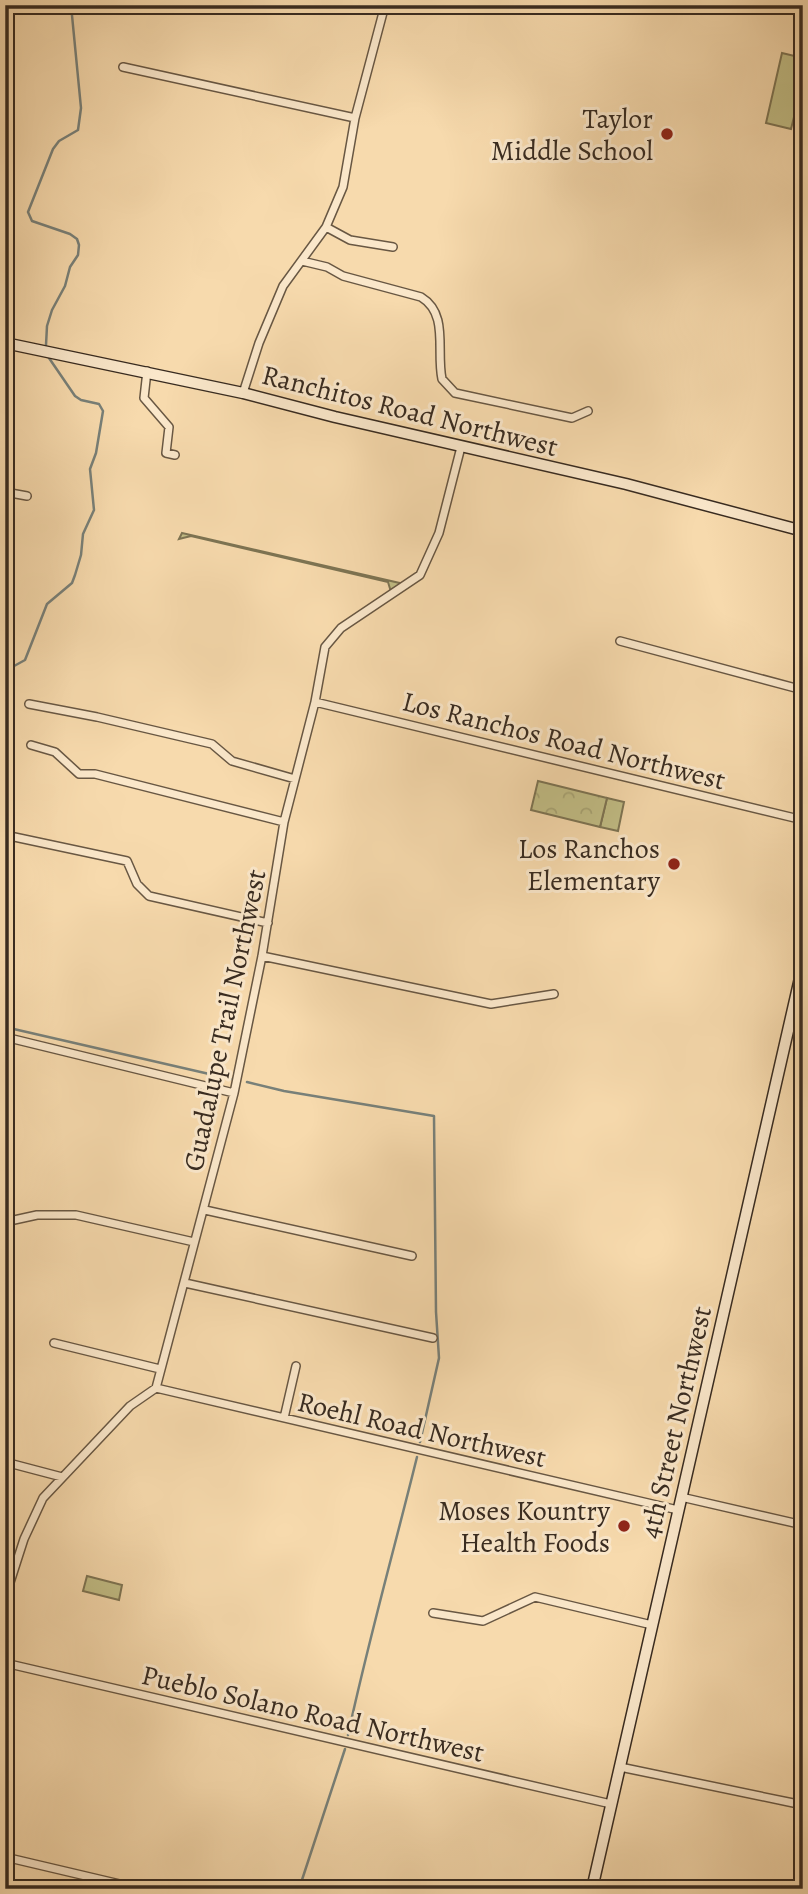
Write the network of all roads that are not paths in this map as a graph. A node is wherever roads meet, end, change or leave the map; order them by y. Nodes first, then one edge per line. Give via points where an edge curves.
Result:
1 (385, 5) edge
2 (123, 67) dead end
3 (355, 118) junction
4 (326, 227) junction
5 (393, 247) dead end
6 (302, 261) junction
7 (5, 343) edge
8 (147, 371) junction
9 (243, 393) junction
10 (588, 411) dead end
11 (461, 447) junction
12 (175, 455) dead end
13 (5, 492) edge
14 (27, 496) dead end
15 (803, 531) edge
16 (620, 641) dead end
17 (803, 690) edge
18 (315, 702) junction
19 (29, 704) dead end
20 (31, 745) dead end
21 (295, 779) junction
22 (803, 820) edge
23 (284, 822) junction
24 (5, 835) edge
25 (268, 923) junction
26 (262, 956) junction
27 (803, 966) edge
28 (554, 994) dead end
29 (5, 1037) edge
30 (234, 1093) junction
31 (205, 1210) junction
32 (5, 1222) edge
33 (194, 1242) junction
34 (412, 1256) dead end
35 (185, 1283) junction
36 (433, 1338) dead end
37 (54, 1343) dead end
38 (296, 1366) dead end
39 (160, 1370) junction
40 (156, 1388) junction
41 (284, 1418) junction
42 (5, 1462) edge
43 (62, 1477) junction
44 (681, 1497) junction
45 (678, 1510) junction
46 (803, 1525) edge
47 (5, 1598) edge
48 (433, 1613) dead end
49 (652, 1625) junction
50 (5, 1663) edge
51 (620, 1767) junction
52 (611, 1804) junction
53 (803, 1805) edge
54 (5, 1857) edge
55 (141, 1889) edge
56 (592, 1889) edge

1 - 3 street
2 - 3 street
3 - 4 street via 344,187
4 - 5 street via 350,240
4 - 6 street
6 - 9 street via 273,307
6 - 10 street via 432,303 438,319 442,379 455,393 572,418
7 - 8 main road, Ranchitos Road Northwest
8 - 9 main road, Ranchitos Road Northwest
8 - 12 street via 144,398 169,427 166,453
9 - 11 main road, Ranchitos Road Northwest
11 - 15 main road, Ranchitos Road Northwest
11 - 18 street, Guadalupe Trail Northwest via 439,533 420,575 341,628 325,647
13 - 14 street
16 - 17 street
18 - 21 street, Guadalupe Trail Northwest
18 - 22 street, Los Ranchos Road Northwest
19 - 21 street via 212,744 232,761
20 - 23 street via 55,752 79,774 95,774
21 - 23 street, Guadalupe Trail Northwest
23 - 25 street, Guadalupe Trail Northwest
24 - 25 street via 127,860 137,884 149,896
25 - 26 street, Guadalupe Trail Northwest
26 - 28 street via 491,1004
26 - 30 street, Guadalupe Trail Northwest
27 - 44 main road, 4th Street Northwest
29 - 30 street
30 - 31 street, Guadalupe Trail Northwest
31 - 33 street, Guadalupe Trail Northwest
31 - 34 street
32 - 33 street via 37,1215 76,1215
33 - 35 street, Guadalupe Trail Northwest
35 - 36 street
35 - 39 street, Guadalupe Trail Northwest
37 - 39 street
38 - 41 street
39 - 40 street, Guadalupe Trail Northwest
40 - 41 street, Roehl Road Northwest
40 - 43 street via 130,1406
41 - 45 street, Roehl Road Northwest
42 - 43 street
43 - 47 street via 43,1498
44 - 45 main road, 4th Street Northwest
44 - 46 street
45 - 49 main road, 4th Street Northwest
48 - 49 street via 483,1621 535,1597
49 - 51 main road, 4th Street Northwest
50 - 52 street, Pueblo Solano Road Northwest
51 - 52 main road, 4th Street Northwest
51 - 53 street
52 - 56 main road, 4th Street Northwest
54 - 55 street

